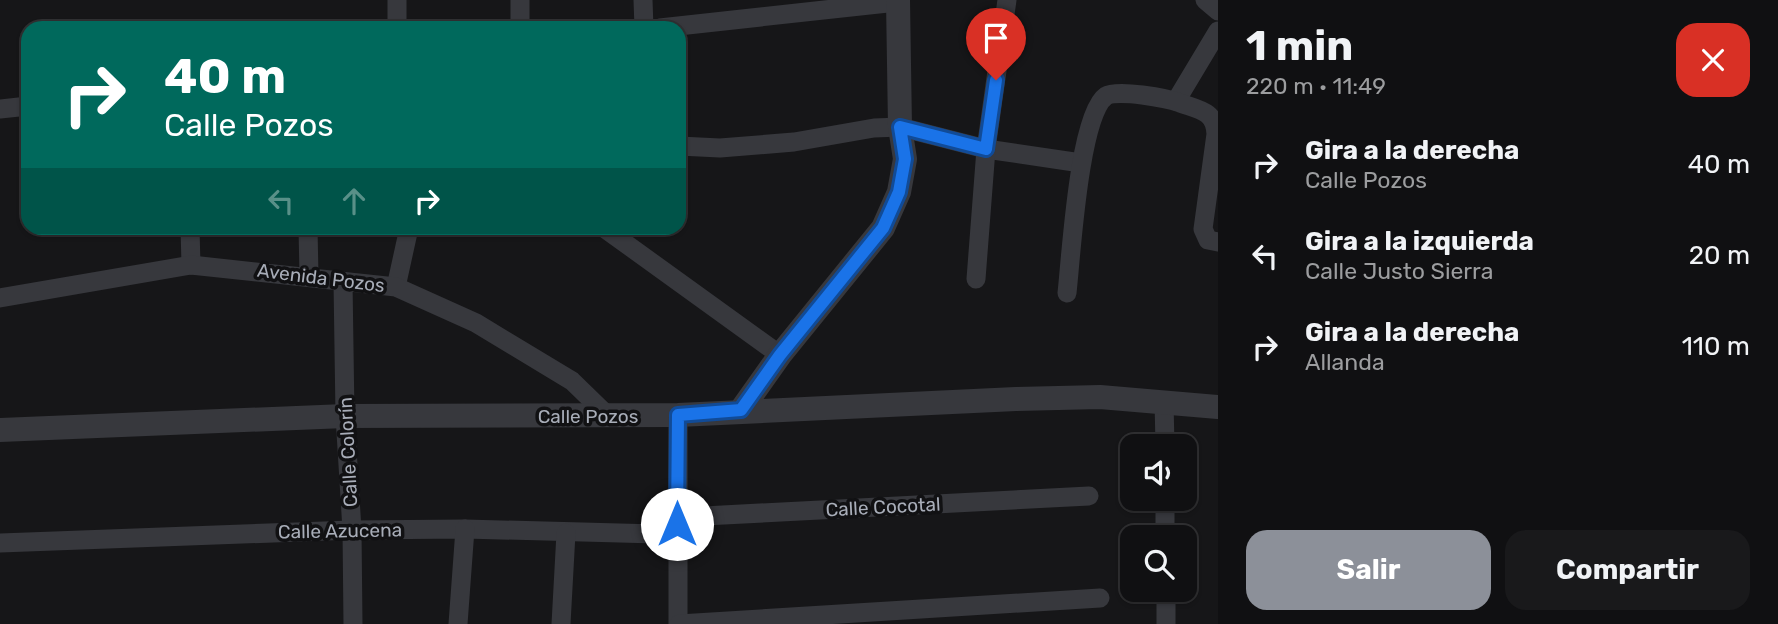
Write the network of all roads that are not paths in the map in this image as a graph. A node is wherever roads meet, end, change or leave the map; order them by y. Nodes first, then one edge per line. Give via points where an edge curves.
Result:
1 (397, 0) edge
2 (520, 0) edge
3 (643, 0) edge
4 (1007, 0) edge
5 (1205, 0) edge
6 (898, 1) edge
7 (1218, 11) edge
8 (397, 21) edge
9 (520, 21) edge
10 (644, 21) edge
11 (686, 25) edge
12 (1218, 31) edge
13 (1176, 101) junction
14 (21, 107) edge
15 (0, 109) edge
16 (900, 127) junction
17 (686, 146) edge
18 (986, 149) junction
19 (1081, 163) junction
20 (190, 235) edge
21 (308, 235) edge
22 (407, 235) edge
23 (614, 235) edge
24 (1218, 242) edge
25 (191, 265) junction
26 (309, 276) junction
27 (976, 279) dead end
28 (343, 281) junction
29 (396, 287) junction
30 (1067, 293) dead end
31 (0, 297) edge
32 (780, 355) junction
33 (1164, 401) junction
34 (1218, 407) edge
35 (741, 410) junction
36 (678, 415) junction
37 (345, 416) junction
38 (608, 416) junction
39 (0, 430) edge
40 (1165, 434) edge
41 (1089, 496) dead end
42 (677, 524) junction
43 (465, 529) junction
44 (352, 530) junction
45 (566, 533) junction
46 (0, 543) edge
47 (1100, 598) dead end
48 (1166, 602) edge
49 (344, 624) edge
50 (353, 624) edge
51 (458, 624) edge
52 (561, 624) edge
53 (678, 624) edge
54 (1166, 624) edge

1 - 8 street
2 - 9 street
3 - 10 street
4 - 18 street
5 - 7 street
6 - 11 street
6 - 16 street
12 - 13 street
13 - 19 street via 1116,92 1106,96 1096,107
13 - 24 street via 1208,113 1215,122 1203,229 1208,240
14 - 15 street
16 - 17 street via 794,142
16 - 18 street
16 - 32 street via 905,159 899,192 883,228
18 - 19 street
18 - 27 street
19 - 30 street
20 - 25 street
21 - 26 street
22 - 29 street
23 - 32 street
25 - 26 street, Avenida Pozos
25 - 31 street, Avenida Pozos
26 - 28 street, Avenida Pozos
28 - 29 street, Avenida Pozos
28 - 37 street, Calle Colorín
29 - 38 street, Avenida Pozos via 475,323 572,381
32 - 35 street
33 - 34 street, Calle Pozos
33 - 35 street, Calle Pozos via 1100,397
33 - 40 street
35 - 36 street, Calle Pozos
36 - 38 street, Calle Pozos
36 - 42 street
37 - 38 street, Calle Pozos
37 - 39 street, Calle Pozos
37 - 44 street, Calle Colorín
41 - 42 street, Calle Cocotal via 704,516
42 - 45 street, Calle Azucena via 657,534
42 - 53 street
43 - 44 street, Calle Azucena
43 - 45 street, Calle Azucena
43 - 51 street
44 - 46 street, Calle Azucena
44 - 50 street, Calle Colorín
45 - 52 street
47 - 53 street
48 - 54 street
49 - 50 street

